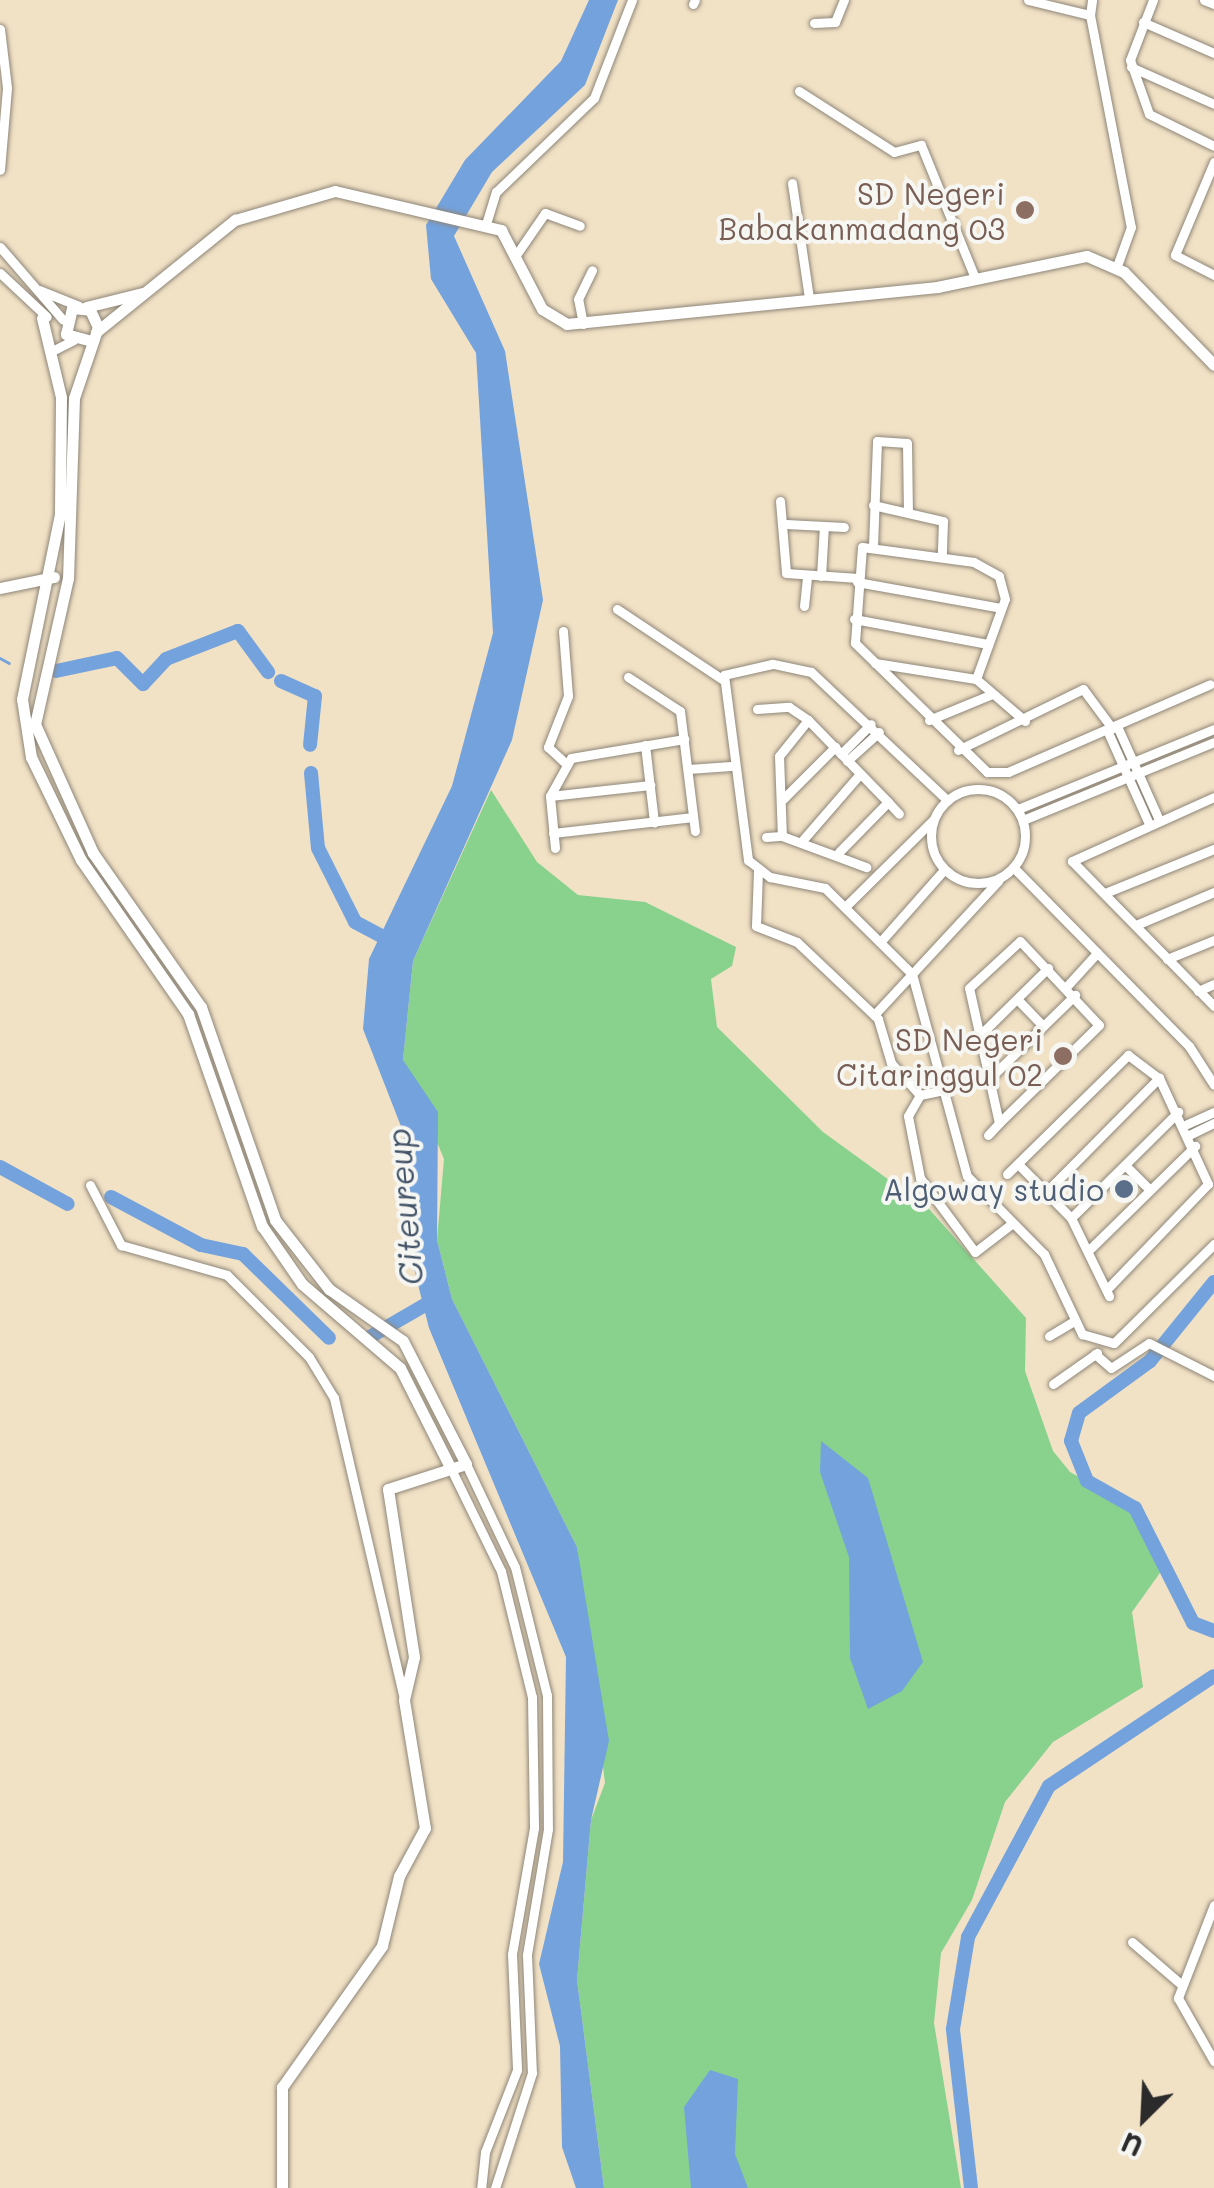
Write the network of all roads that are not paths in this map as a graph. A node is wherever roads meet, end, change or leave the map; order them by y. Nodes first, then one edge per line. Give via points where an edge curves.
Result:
1 (632, 0) edge
2 (844, 0) edge
3 (1028, 0) edge
4 (1092, 0) edge
5 (1153, 0) edge
6 (1204, 0) edge
7 (1214, 4) edge
8 (1090, 16) junction
9 (1144, 22) junction
10 (814, 23) dead end
11 (0, 28) edge
12 (1214, 53) edge
13 (1132, 67) junction
14 (799, 91) dead end
15 (1214, 104) edge
16 (1214, 146) edge
17 (1214, 162) edge
18 (0, 170) edge
19 (792, 182) dead end
20 (482, 223) junction
21 (580, 226) dead end
22 (0, 246) edge
23 (516, 255) junction
24 (1117, 266) junction
25 (592, 270) dead end
26 (0, 273) edge
27 (1214, 275) edge
28 (976, 278) junction
29 (36, 288) junction
30 (152, 291) junction
31 (809, 298) junction
32 (82, 307) junction
33 (60, 317) junction
34 (42, 318) junction
35 (583, 324) junction
36 (92, 336) junction
37 (74, 340) junction
38 (54, 350) junction
39 (1214, 365) edge
40 (780, 501) dead end
41 (873, 505) junction
42 (908, 512) junction
43 (786, 524) junction
44 (824, 526) junction
45 (844, 527) dead end
46 (873, 546) junction
47 (942, 556) junction
48 (807, 576) junction
49 (821, 576) junction
50 (52, 577) junction
51 (68, 578) junction
52 (858, 580) junction
53 (0, 588) edge
54 (804, 606) dead end
55 (617, 608) dead end
56 (1001, 608) junction
57 (854, 619) junction
58 (564, 631) dead end
59 (988, 644) junction
60 (872, 662) junction
61 (628, 676) dead end
62 (722, 679) junction
63 (976, 680) junction
64 (1210, 684) dead end
65 (990, 695) junction
66 (757, 708) dead end
67 (808, 720) junction
68 (930, 720) junction
69 (1026, 721) junction
70 (875, 728) junction
71 (1112, 728) junction
72 (1214, 729) edge
73 (684, 740) junction
74 (1214, 742) edge
75 (645, 746) junction
76 (958, 750) junction
77 (841, 754) junction
78 (566, 764) junction
79 (731, 766) junction
80 (1130, 766) junction
81 (688, 770) junction
82 (860, 774) junction
83 (1135, 778) junction
84 (650, 784) junction
85 (550, 796) junction
86 (1214, 797) edge
87 (783, 800) junction
88 (947, 800) junction
89 (888, 802) junction
90 (1018, 809) junction
91 (899, 814) dead end
92 (693, 817) junction
93 (1023, 820) junction
94 (932, 821) junction
95 (654, 822) junction
96 (1154, 822) junction
97 (695, 831) dead end
98 (554, 833) junction
99 (782, 836) junction
100 (766, 837) dead end
101 (801, 842) junction
102 (555, 848) dead end
103 (1214, 848) edge
104 (839, 852) junction
105 (866, 867) dead end
106 (1014, 868) junction
107 (758, 870) junction
108 (944, 870) junction
109 (1000, 879) junction
110 (969, 882) junction
111 (1214, 892) edge
112 (1104, 894) junction
113 (847, 906) junction
114 (975, 906) junction
115 (1136, 925) junction
116 (882, 940) junction
117 (1214, 940) edge
118 (1097, 953) junction
119 (1168, 958) junction
120 (1048, 968) junction
121 (912, 974) junction
122 (1214, 984) edge
123 (1071, 991) junction
124 (1198, 991) junction
125 (1017, 998) junction
126 (1214, 1006) edge
127 (874, 1016) junction
128 (1044, 1026) junction
129 (979, 1036) junction
130 (1159, 1078) junction
131 (988, 1080) junction
132 (1214, 1085) edge
133 (944, 1090) junction
134 (920, 1094) junction
135 (1178, 1112) junction
136 (1214, 1112) edge
137 (1214, 1122) edge
138 (999, 1123) junction
139 (1187, 1130) junction
140 (988, 1134) dead end
141 (1195, 1146) junction
142 (1018, 1164) junction
143 (1125, 1165) junction
144 (1008, 1174) dead end
145 (90, 1186) dead end
146 (1150, 1190) junction
147 (1046, 1192) junction
148 (1071, 1218) junction
149 (1010, 1226) junction
150 (1214, 1244) edge
151 (1092, 1248) junction
152 (1074, 1320) junction
153 (1049, 1336) dead end
154 (1108, 1346) junction
155 (1095, 1354) junction
156 (1214, 1376) edge
157 (1053, 1384) dead end
158 (466, 1464) junction
159 (452, 1470) junction
160 (404, 1700) junction
161 (534, 1828) junction
162 (548, 1828) junction
163 (1214, 1905) edge
164 (1132, 1942) dead end
165 (1182, 1984) junction
166 (1214, 2061) edge
167 (282, 2188) edge
168 (481, 2188) edge
169 (496, 2188) edge

1 - 20 street via 594,98 496,192
2 - 10 street via 836,22
3 - 8 street
4 - 8 street
5 - 9 street
6 - 7 street
8 - 24 street via 1131,227
9 - 12 street
9 - 13 street
11 - 18 street
13 - 15 street
13 - 16 street via 1152,118
14 - 28 street via 894,152 921,144
17 - 27 street via 1175,255
19 - 31 street
20 - 23 street via 506,235
20 - 30 street via 335,191 266,206 221,230
21 - 23 street via 545,213
22 - 29 street
23 - 35 street via 542,309
24 - 28 street via 1060,256
24 - 39 street
25 - 35 street via 578,299
26 - 34 street
28 - 31 street
29 - 32 street
29 - 33 street
30 - 32 street
30 - 36 street
31 - 35 street
32 - 33 street
32 - 36 street
33 - 34 street
33 - 37 street
34 - 38 street
36 - 37 street
36 - 51 street via 74,398
37 - 38 street
38 - 50 street via 62,397
40 - 43 street
41 - 42 street
41 - 42 street via 872,447 900,438
41 - 46 street
42 - 47 street via 946,523
43 - 44 street
43 - 48 street via 784,572
44 - 45 street
44 - 49 street
46 - 47 street
46 - 52 street via 860,548
47 - 56 street via 994,570 1005,588
48 - 49 street
48 - 54 street
49 - 52 street
50 - 51 street
50 - 53 street
50 - 159 street via 22,698 30,757 80,860 188,1014 262,1226 302,1284 381,1347
51 - 158 street via 34,701 44,752 94,852 201,1007 275,1220 313,1273 403,1341
52 - 56 street
52 - 57 street
55 - 62 street
56 - 59 street
57 - 59 street
57 - 60 street via 853,638
58 - 78 street via 568,696 548,747
59 - 63 street
60 - 63 street
60 - 68 street
61 - 73 street via 676,705
62 - 70 street via 734,666 802,668
62 - 79 street
63 - 65 street
64 - 71 street
65 - 68 street
65 - 69 street
66 - 67 street via 788,707
67 - 77 street
67 - 87 street via 779,756
68 - 76 street
69 - 71 street via 1086,689
69 - 76 street
70 - 77 street
70 - 88 street
71 - 76 street via 1000,774
71 - 80 street
72 - 80 street
73 - 75 street
73 - 81 street
74 - 83 street
75 - 78 street
75 - 84 street
77 - 82 street
77 - 87 street
78 - 85 street
79 - 81 street
79 - 107 street via 742,844
80 - 83 street
80 - 90 street
81 - 92 street
82 - 89 street
82 - 101 street
83 - 93 street
83 - 96 street
84 - 85 street
84 - 95 street
85 - 98 street
86 - 96 street
87 - 99 street
88 - 90 street via 984,788
88 - 94 street
89 - 91 street
89 - 104 street
90 - 93 street
92 - 95 street
92 - 97 street
93 - 106 street
94 - 108 street
94 - 113 street
95 - 98 street
96 - 112 street via 1074,858
98 - 102 street
99 - 100 street
99 - 101 street
101 - 104 street
103 - 112 street
104 - 105 street
106 - 109 street
106 - 118 street
107 - 113 street via 812,881
107 - 127 street via 756,926 797,942
108 - 110 street
108 - 116 street
109 - 110 street
109 - 114 street
110 - 114 street
111 - 115 street
112 - 115 street
113 - 116 street
114 - 121 street
115 - 119 street
116 - 121 street
117 - 119 street
118 - 123 street
118 - 132 street
119 - 124 street
120 - 123 street
120 - 125 street
120 - 129 street via 1012,942 973,978
121 - 127 street
121 - 133 street
122 - 124 street
123 - 128 street
123 - 138 street via 1097,1029
124 - 126 street
125 - 128 street
125 - 129 street
127 - 134 street via 890,1063
128 - 131 street
129 - 131 street
130 - 135 street
130 - 142 street via 1128,1055
130 - 147 street
131 - 138 street
133 - 134 street
133 - 149 street via 967,1176
134 - 149 street via 908,1127 926,1189 975,1252
135 - 139 street
135 - 143 street
136 - 139 street
137 - 139 street
138 - 140 street
139 - 141 street
141 - 146 street
141 - 151 street via 1206,1190 1108,1292
142 - 144 street
142 - 147 street
143 - 146 street
143 - 148 street
145 - 160 street via 103,1220 129,1250 227,1275 312,1362 342,1415 380,1622
146 - 151 street
147 - 148 street
148 - 151 street
149 - 152 street via 1044,1254
150 - 154 street
152 - 153 street
152 - 154 street
154 - 155 street
155 - 156 street via 1110,1368 1149,1343
155 - 157 street
158 - 159 street
158 - 162 street via 515,1566 547,1695
159 - 160 street via 388,1489 414,1657
159 - 161 street via 501,1571 532,1697
160 - 167 street via 423,1837 399,1876 382,1946 282,2087
161 - 162 street
161 - 168 street via 512,1954 518,2070 485,2152
162 - 169 street via 527,1955 532,2073
163 - 165 street
164 - 165 street
165 - 166 street via 1178,2008

